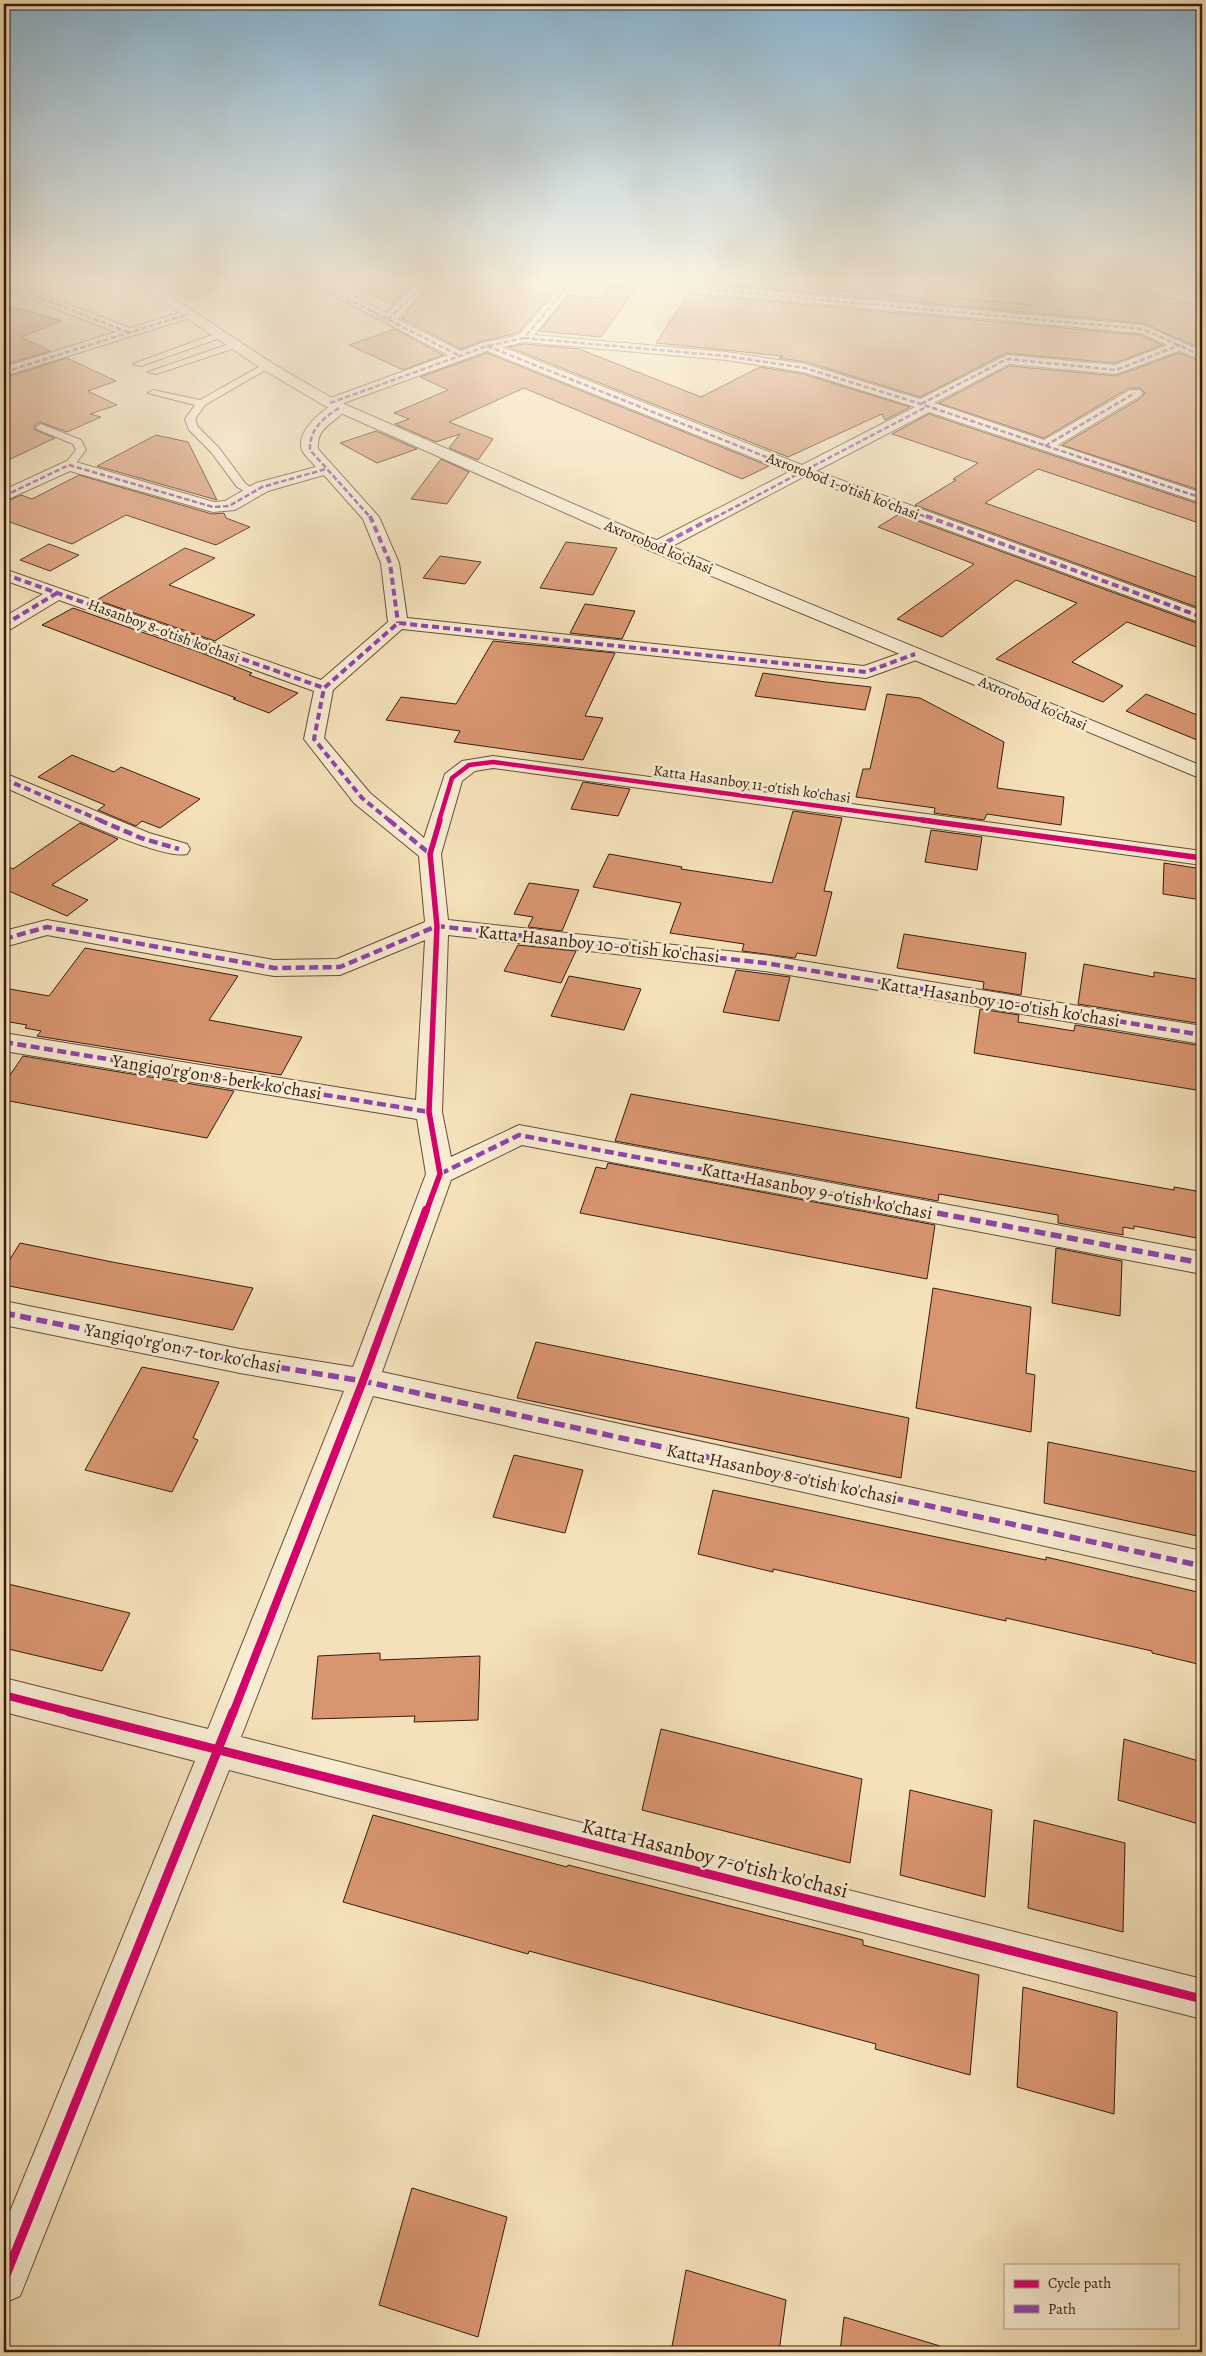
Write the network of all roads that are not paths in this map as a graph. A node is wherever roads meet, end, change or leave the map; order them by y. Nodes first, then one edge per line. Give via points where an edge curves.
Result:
1 (225, 390) edge
2 (308, 390) edge
3 (375, 390) edge
4 (598, 390) edge
5 (875, 390) edge
6 (951, 390) edge
7 (153, 393) dead end
8 (1135, 393) dead end
9 (202, 403) junction
10 (924, 405) junction
11 (335, 406) junction
12 (41, 427) dead end
13 (1045, 446) junction
14 (69, 464) junction
15 (326, 469) junction
16 (804, 472) junction
17 (251, 492) junction
18 (4, 496) edge
19 (1202, 498) edge
20 (657, 547) junction
21 (4, 574) edge
22 (57, 593) junction
23 (1202, 617) edge
24 (398, 622) junction
25 (4, 624) edge
26 (915, 654) junction
27 (324, 688) junction
28 (1202, 774) edge
29 (4, 779) edge
30 (178, 849) dead end
31 (430, 854) junction
32 (1202, 858) edge
33 (437, 926) junction
34 (4, 939) edge
35 (1202, 1035) edge
36 (4, 1042) edge
37 (430, 1112) junction
38 (440, 1174) junction
39 (1202, 1263) edge
40 (4, 1313) edge
41 (362, 1381) junction
42 (1202, 1566) edge
43 (4, 1695) edge
44 (220, 1748) junction
45 (1202, 1999) edge
46 (4, 2280) edge

1 - 9 lane
2 - 11 street, Axrorobod ko'chasi
3 - 11 street
4 - 16 street, Axrorobod 1-o'tish ko'chasi
5 - 10 street
6 - 10 street
7 - 9 lane
8 - 13 street
9 - 17 lane via 190,419 193,428 220,456 241,485
10 - 13 street
10 - 16 street
11 - 15 street via 316,427 308,443
11 - 20 street, Axrorobod ko'chasi
12 - 14 lane via 77,442 81,450
13 - 19 street
14 - 17 street via 213,507 229,506
14 - 18 street
15 - 17 street
15 - 24 street via 371,517 390,562
16 - 20 street
16 - 23 street, Axrorobod 1-o'tish ko'chasi
20 - 26 street, Axrorobod ko'chasi
21 - 22 street, Hasanboy 8-o'tish ko'chasi
22 - 25 street
22 - 27 street, Hasanboy 8-o'tish ko'chasi
24 - 26 street via 866,672
24 - 27 street
26 - 28 street, Axrorobod ko'chasi
27 - 31 street via 314,739 362,798
29 - 30 street via 141,838
31 - 32 street, Katta Hasanboy 11-o'tish ko'chasi via 452,778 469,765 493,762
31 - 33 street, Katta Hasanboy 11-o'tish ko'chasi
33 - 34 street, Katta Hasanboy 10-o'tish ko'chasi via 340,967 274,968 47,927
33 - 35 street, Katta Hasanboy 10-o'tish ko'chasi via 765,963
33 - 37 street, Katta Hasanboy 11-o'tish ko'chasi
36 - 37 street, Yangiqo'rg'on 8-berk ko'chasi
37 - 38 street, Katta Hasanboy 11-o'tish ko'chasi
38 - 39 street, Katta Hasanboy 9-o'tish ko'chasi via 519,1136
38 - 41 street
40 - 41 street, Yangiqo'rg'on 7-tor ko'chasi via 240,1361
41 - 42 street, Katta Hasanboy 8-o'tish ko'chasi
41 - 44 street
43 - 44 street, Katta Hasanboy 7-o'tish ko'chasi
44 - 45 street, Katta Hasanboy 7-o'tish ko'chasi
44 - 46 street

